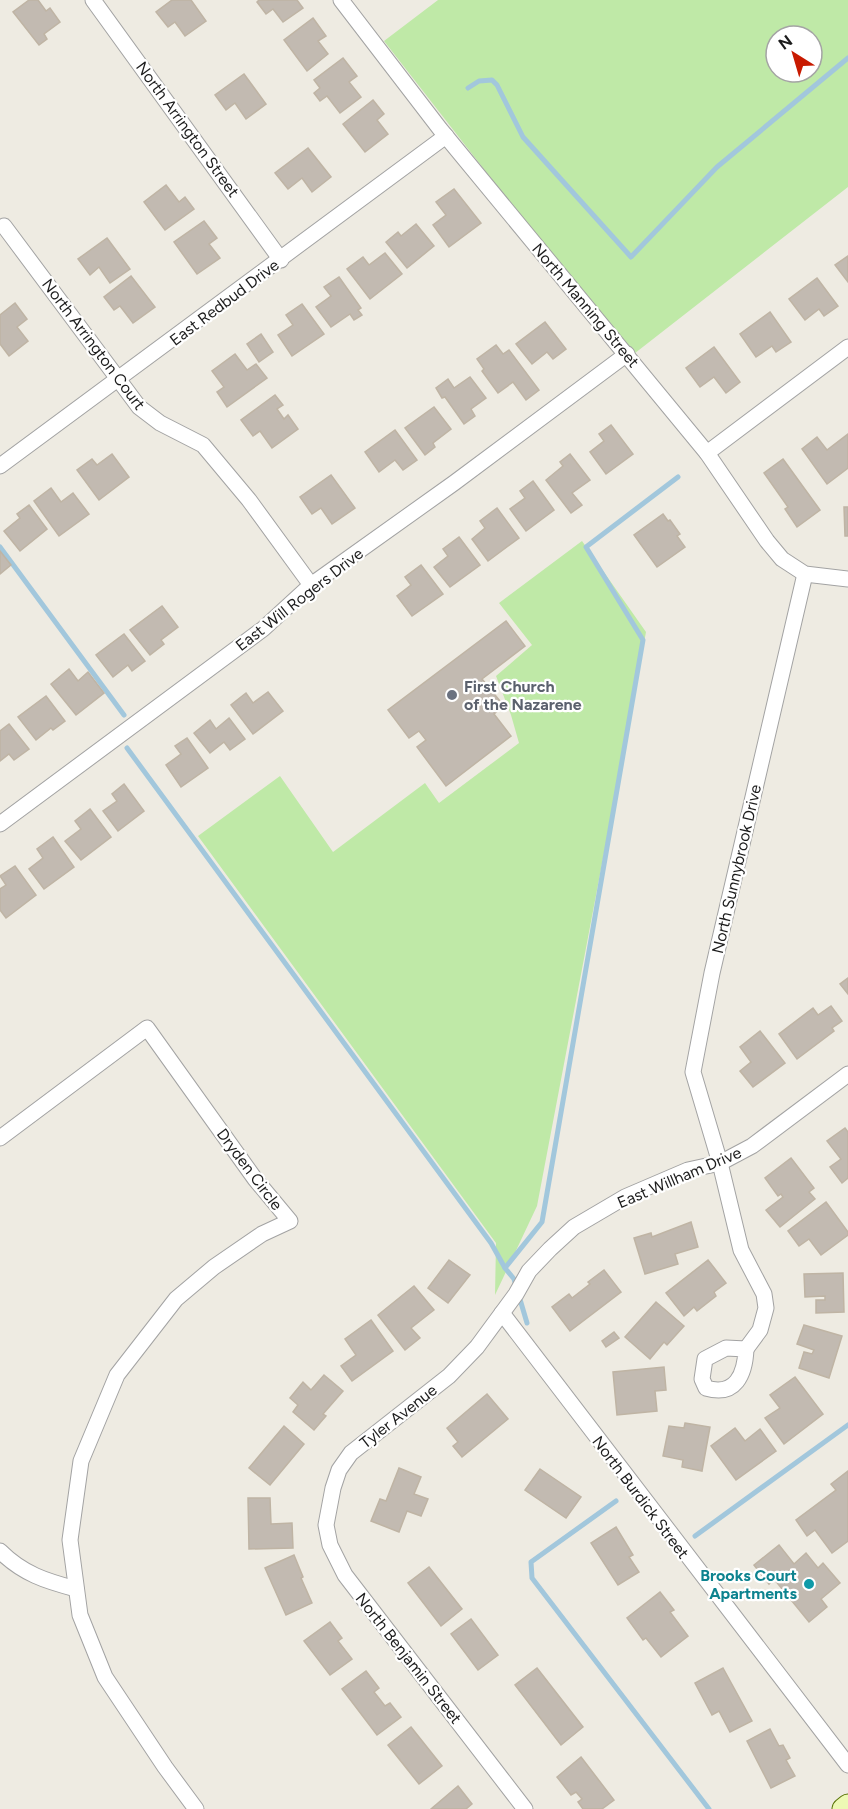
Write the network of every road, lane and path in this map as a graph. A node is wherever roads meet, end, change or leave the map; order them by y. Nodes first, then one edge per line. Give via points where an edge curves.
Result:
1 (93, 0) edge
2 (341, 0) edge
3 (446, 136) junction
4 (4, 226) dead end
5 (281, 260) junction
6 (848, 347) edge
7 (627, 354) junction
8 (119, 380) junction
9 (707, 453) junction
10 (0, 466) edge
11 (805, 574) junction
12 (848, 579) edge
13 (311, 585) junction
14 (0, 824) edge
15 (848, 1074) edge
16 (0, 1138) edge
17 (720, 1163) junction
18 (502, 1312) junction
19 (477, 1347) joint
20 (746, 1349) dead end
21 (333, 1493) joint
22 (0, 1551) edge
23 (76, 1590) junction
24 (848, 1766) edge
25 (848, 1805) edge
26 (196, 1809) edge
27 (525, 1809) edge
28 (843, 1809) edge

1 - 5 street, North Arrington Street
2 - 3 street, North Manning Street
3 - 5 street, East Redbud Drive
3 - 7 street, North Manning Street
4 - 8 street, North Arrington Court
5 - 8 street, East Redbud Drive
6 - 9 street
7 - 9 street, North Manning Street
7 - 13 street, East Will Rogers Drive
8 - 10 street, East Redbud Drive
8 - 13 street, North Arrington Court via 139,407 160,423 203,445
9 - 11 street, North Manning Street via 767,541 782,559
11 - 12 street, North Manning Street
11 - 17 street, North Sunnybrook Drive via 712,973 693,1072
13 - 14 street, East Will Rogers Drive via 263,629
15 - 17 street, East Willham Drive via 752,1146
16 - 23 street, Dryden Circle via 147,1028 255,1179 290,1221 243,1247 176,1299 117,1375 81,1461 70,1540
17 - 18 street, East Willham Drive via 688,1170 625,1197 574,1227 529,1271
17 - 20 street, North Sunnybrook Drive via 741,1250 764,1294 766,1308 760,1330
18 - 19 street, East Willham Drive
18 - 24 street, North Burdick Street
19 - 21 street, Tyler Avenue via 449,1376 351,1453 339,1470
21 - 27 street, North Benjamin Street via 326,1525 330,1545 345,1575
22 - 23 street via 43,1580
23 - 26 street via 80,1615 105,1677
25 - 28 main road

